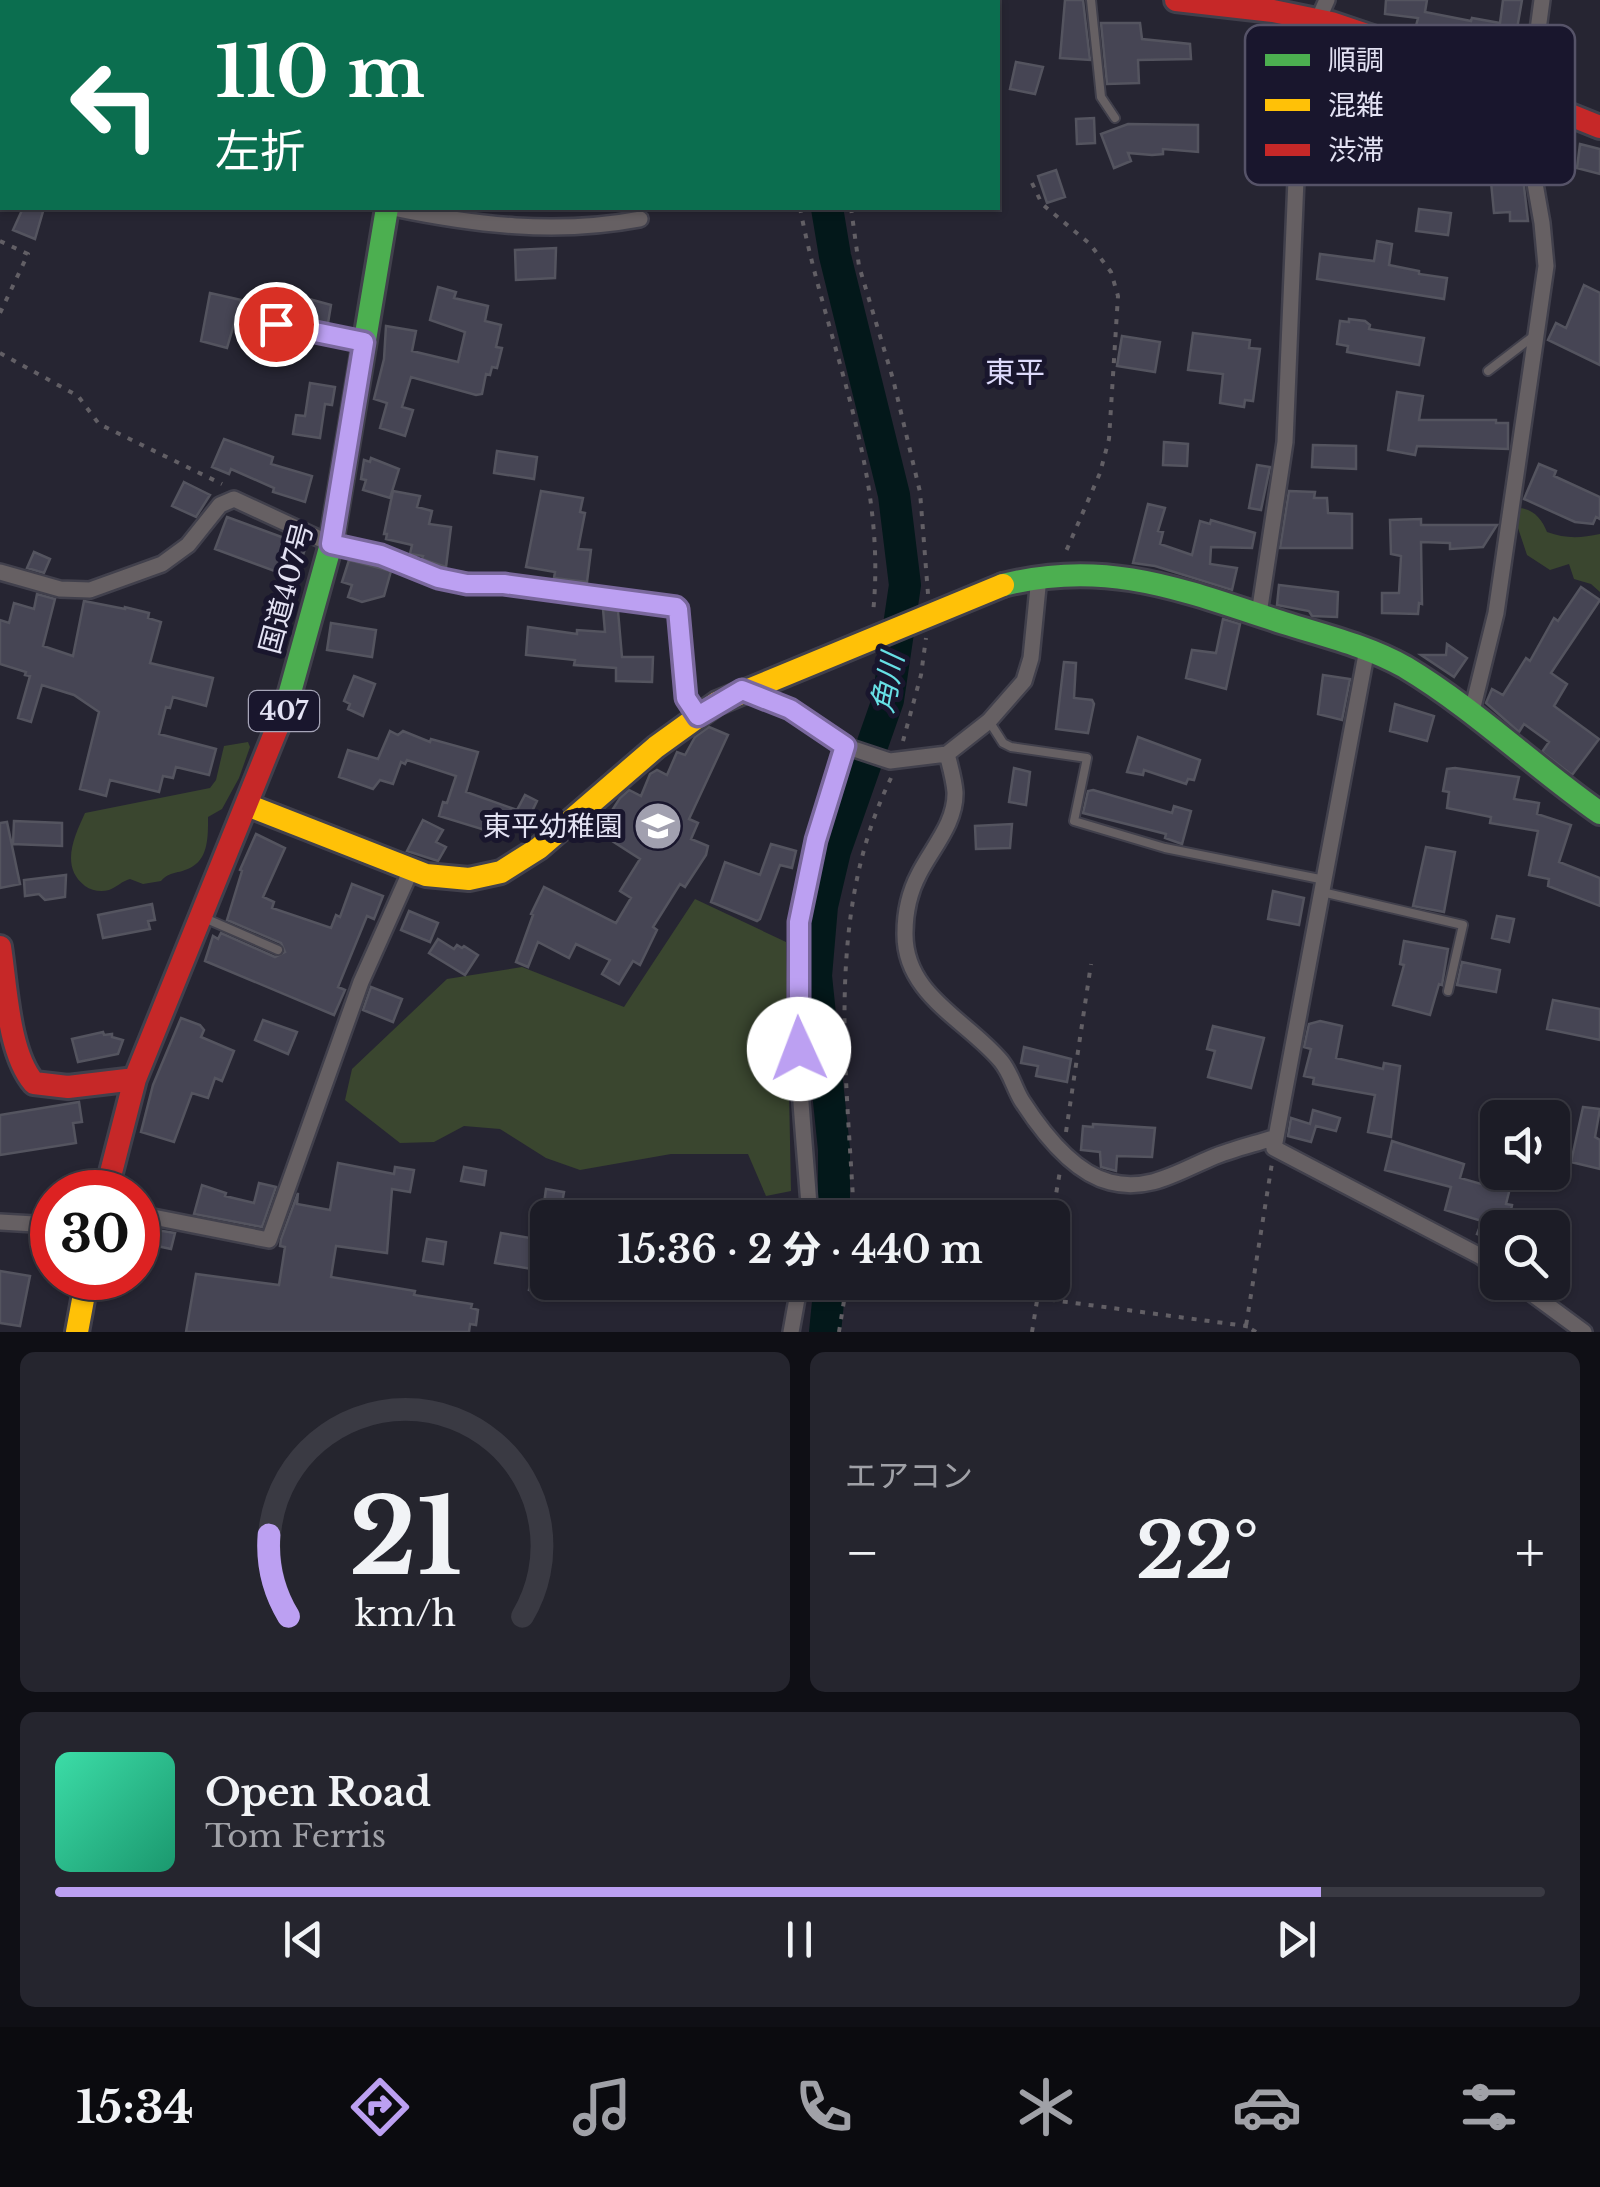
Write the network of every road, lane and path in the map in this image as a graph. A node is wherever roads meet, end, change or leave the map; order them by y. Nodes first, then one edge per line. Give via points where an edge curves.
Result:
1 (1091, 0) edge
2 (1176, 0) edge
3 (1542, 0) edge
4 (1320, 13) edge
5 (1348, 25) edge
6 (1538, 25) edge
7 (1575, 117) edge
8 (1115, 118) dead end
9 (1600, 127) edge
10 (1032, 183) dead end
11 (1297, 185) edge
12 (1535, 185) edge
13 (390, 210) edge
14 (400, 210) edge
15 (800, 210) edge
16 (851, 210) edge
17 (640, 219) dead end
18 (0, 241) edge
19 (0, 313) edge
20 (251, 319) dead end
21 (1538, 333) junction
22 (364, 342) junction
23 (0, 353) edge
24 (1488, 371) dead end
25 (241, 500) junction
26 (331, 544) junction
27 (0, 572) edge
28 (1051, 576) junction
29 (1258, 614) junction
30 (925, 616) junction
31 (873, 636) junction
32 (1367, 649) junction
33 (742, 690) junction
34 (1472, 711) junction
35 (698, 716) junction
36 (990, 721) junction
37 (847, 746) junction
38 (948, 754) junction
39 (894, 761) junction
40 (247, 804) junction
41 (1600, 813) edge
42 (411, 870) junction
43 (1324, 886) junction
44 (200, 916) junction
45 (0, 947) edge
46 (278, 950) dead end
47 (1091, 964) dead end
48 (1448, 992) dead end
49 (135, 1079) junction
50 (1275, 1142) junction
51 (1064, 1152) junction
52 (112, 1170) edge
53 (809, 1200) edge
54 (853, 1200) edge
55 (1055, 1200) edge
56 (160, 1218) edge
57 (0, 1222) edge
58 (30, 1224) edge
59 (1480, 1256) edge
60 (83, 1300) edge
61 (797, 1300) edge
62 (844, 1300) edge
63 (1037, 1300) edge
64 (1050, 1300) edge
65 (1540, 1300) edge
66 (1245, 1329) edge
67 (77, 1332) edge
68 (792, 1332) edge
69 (840, 1332) edge
70 (1032, 1332) edge
71 (1256, 1332) edge
72 (1584, 1332) edge

1 - 8 lane via 1101,98
2 - 4 main road
3 - 6 street
4 - 5 main road
7 - 9 main road
10 - 28 path via 1042,204 1090,244 1111,272 1118,296 1109,439
11 - 29 street via 1285,442
12 - 21 street via 1546,266
13 - 22 main road, 国道407号 / 407
14 - 17 street via 538,228
15 - 31 path via 872,493 878,557
16 - 30 path via 859,266 920,492
18 - 19 path via 28,254
20 - 22 lane
21 - 24 lane
21 - 34 street via 1496,613
22 - 26 main road, 国道407号 / 407
23 - 25 path via 78,396 99,424
25 - 26 street
25 - 27 street via 220,505 162,564 90,590 60,590
26 - 35 street via 467,584 676,607 686,698
26 - 40 main road, 国道407号 / 407 via 287,703
28 - 29 main road via 1135,576
28 - 30 main road via 1006,584
28 - 36 street via 1029,670
29 - 32 main road
30 - 31 main road
30 - 39 path via 920,675
31 - 33 main road
32 - 34 main road
32 - 43 street
33 - 35 main road
33 - 37 street via 790,709
34 - 41 main road
35 - 42 main road via 517,864 470,879
36 - 38 street
36 - 43 lane via 1010,747 1087,758 1074,820
37 - 39 street
37 - 53 street via 816,840 799,922
38 - 39 street
38 - 51 street via 955,794 950,820 907,904 909,964 958,1024 983,1039
39 - 54 path via 865,839 851,910 843,997
40 - 42 main road
40 - 44 main road, 国道407号 / 407
42 - 56 street via 361,982 269,1240
43 - 48 lane via 1463,924
43 - 50 street
44 - 46 lane
44 - 49 main road, 国道407号 / 407
45 - 49 main road via 26,1077 37,1086
47 - 51 path
49 - 52 main road, 国道407号 / 407
50 - 51 street via 1132,1186 1089,1174
50 - 59 street
50 - 66 path
51 - 55 path
57 - 58 street
60 - 67 main road
61 - 68 street
62 - 69 path
63 - 70 path
64 - 66 path
65 - 72 street
66 - 71 path

